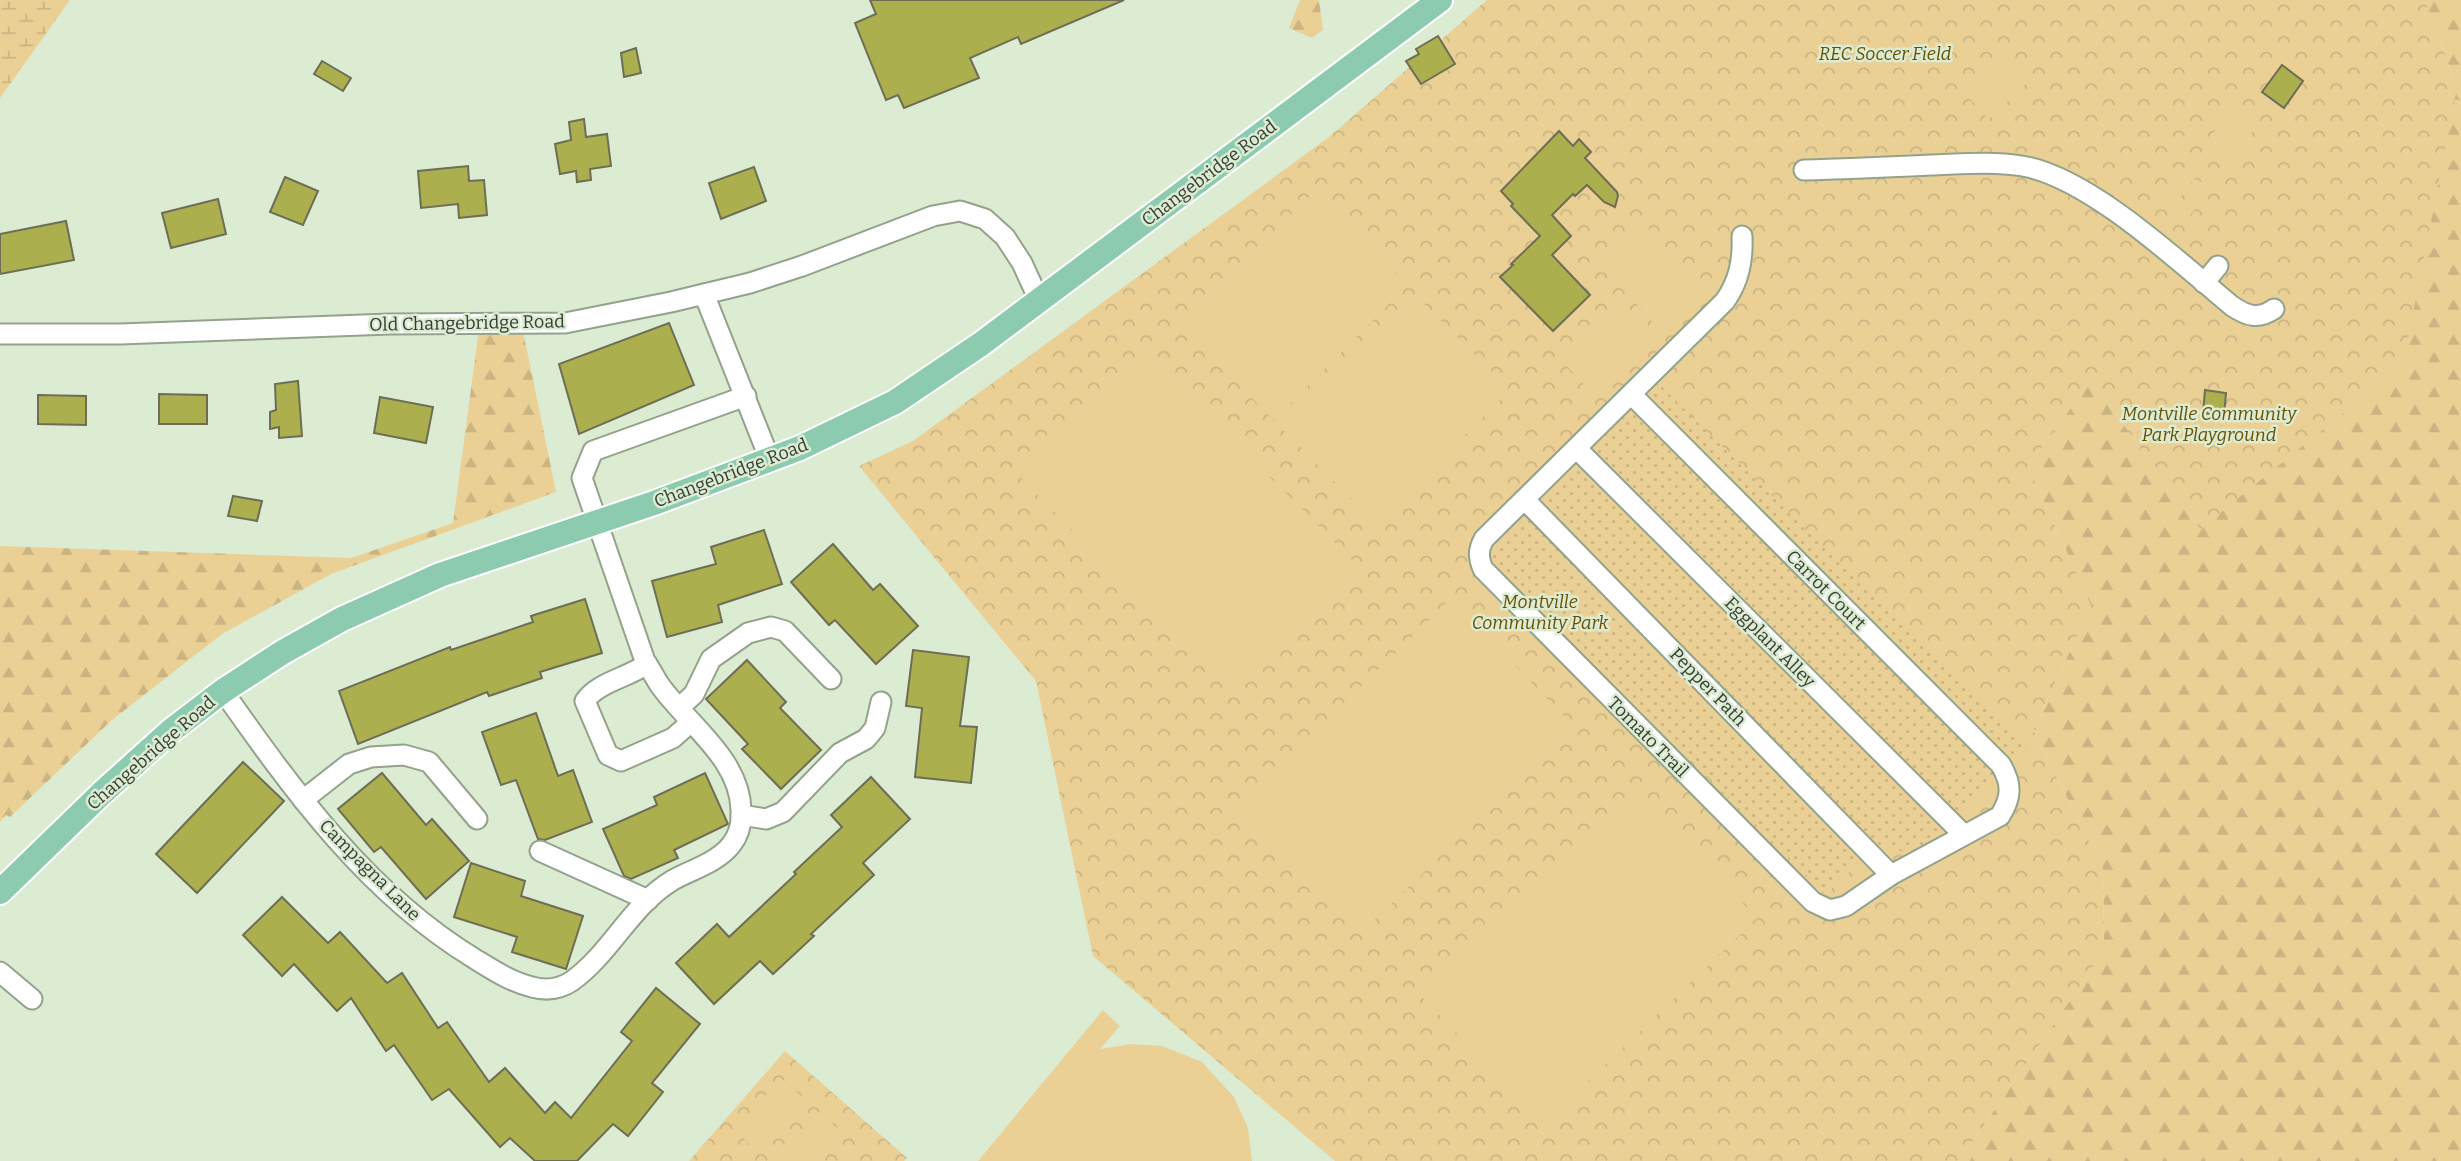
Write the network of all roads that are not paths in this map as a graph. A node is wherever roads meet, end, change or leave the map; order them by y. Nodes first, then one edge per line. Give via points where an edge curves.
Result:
1 (1440, 0) edge
2 (1804, 170) dead end
3 (1742, 236) dead end
4 (2218, 266) dead end
5 (2204, 283) junction
6 (704, 294) junction
7 (1039, 300) junction
8 (2274, 309) dead end
9 (0, 334) edge
10 (1632, 395) junction
11 (746, 396) junction
12 (1577, 449) junction
13 (770, 460) junction
14 (1525, 500) junction
15 (597, 522) junction
16 (647, 664) junction
17 (831, 679) dead end
18 (223, 691) junction
19 (881, 702) dead end
20 (685, 715) junction
21 (303, 800) junction
22 (741, 815) junction
23 (477, 819) dead end
24 (1963, 834) junction
25 (540, 851) dead end
26 (1891, 875) junction
27 (0, 892) edge
28 (648, 900) junction
29 (0, 972) edge
30 (32, 999) dead end

1 - 7 main road, Changebridge Road
2 - 5 street via 1987,163 2052,174 2080,187
3 - 10 street via 1741,269 1733,290
4 - 5 street
5 - 8 street via 2247,316
6 - 7 street, Old Changebridge Road via 750,283 933,216 960,211 985,219 1005,237
6 - 9 street, Old Changebridge Road via 565,323
6 - 11 street
7 - 13 main road, Changebridge Road via 895,402
10 - 12 street
10 - 24 street, Carrot Court via 2001,765 2011,790 2000,816
11 - 13 street
11 - 15 street via 593,451 582,478
12 - 14 street
12 - 24 street, Eggplant Alley
13 - 15 main road, Changebridge Road
14 - 26 street, Pepper Path
14 - 26 street, Tomato Trail via 1484,539 1479,553 1483,569 1813,902 1830,910 1846,906
15 - 16 street
15 - 18 main road, Changebridge Road via 391,596 283,652
16 - 20 street
16 - 20 street via 593,690 585,701 608,755 621,761 673,738
17 - 20 street via 785,631 771,627 748,633 711,659
18 - 21 street, Campagna Lane
18 - 27 main road, Changebridge Road via 102,793
19 - 22 street via 875,728 866,739 841,753 783,812 766,819
20 - 22 street via 730,771 740,796
21 - 23 street via 349,764 404,755 429,762
21 - 28 street, Campagna Lane via 332,836 415,918 505,977 531,987 558,988 570,982
22 - 28 street, Campagna Lane via 730,847
24 - 26 street
25 - 28 street
29 - 30 street

